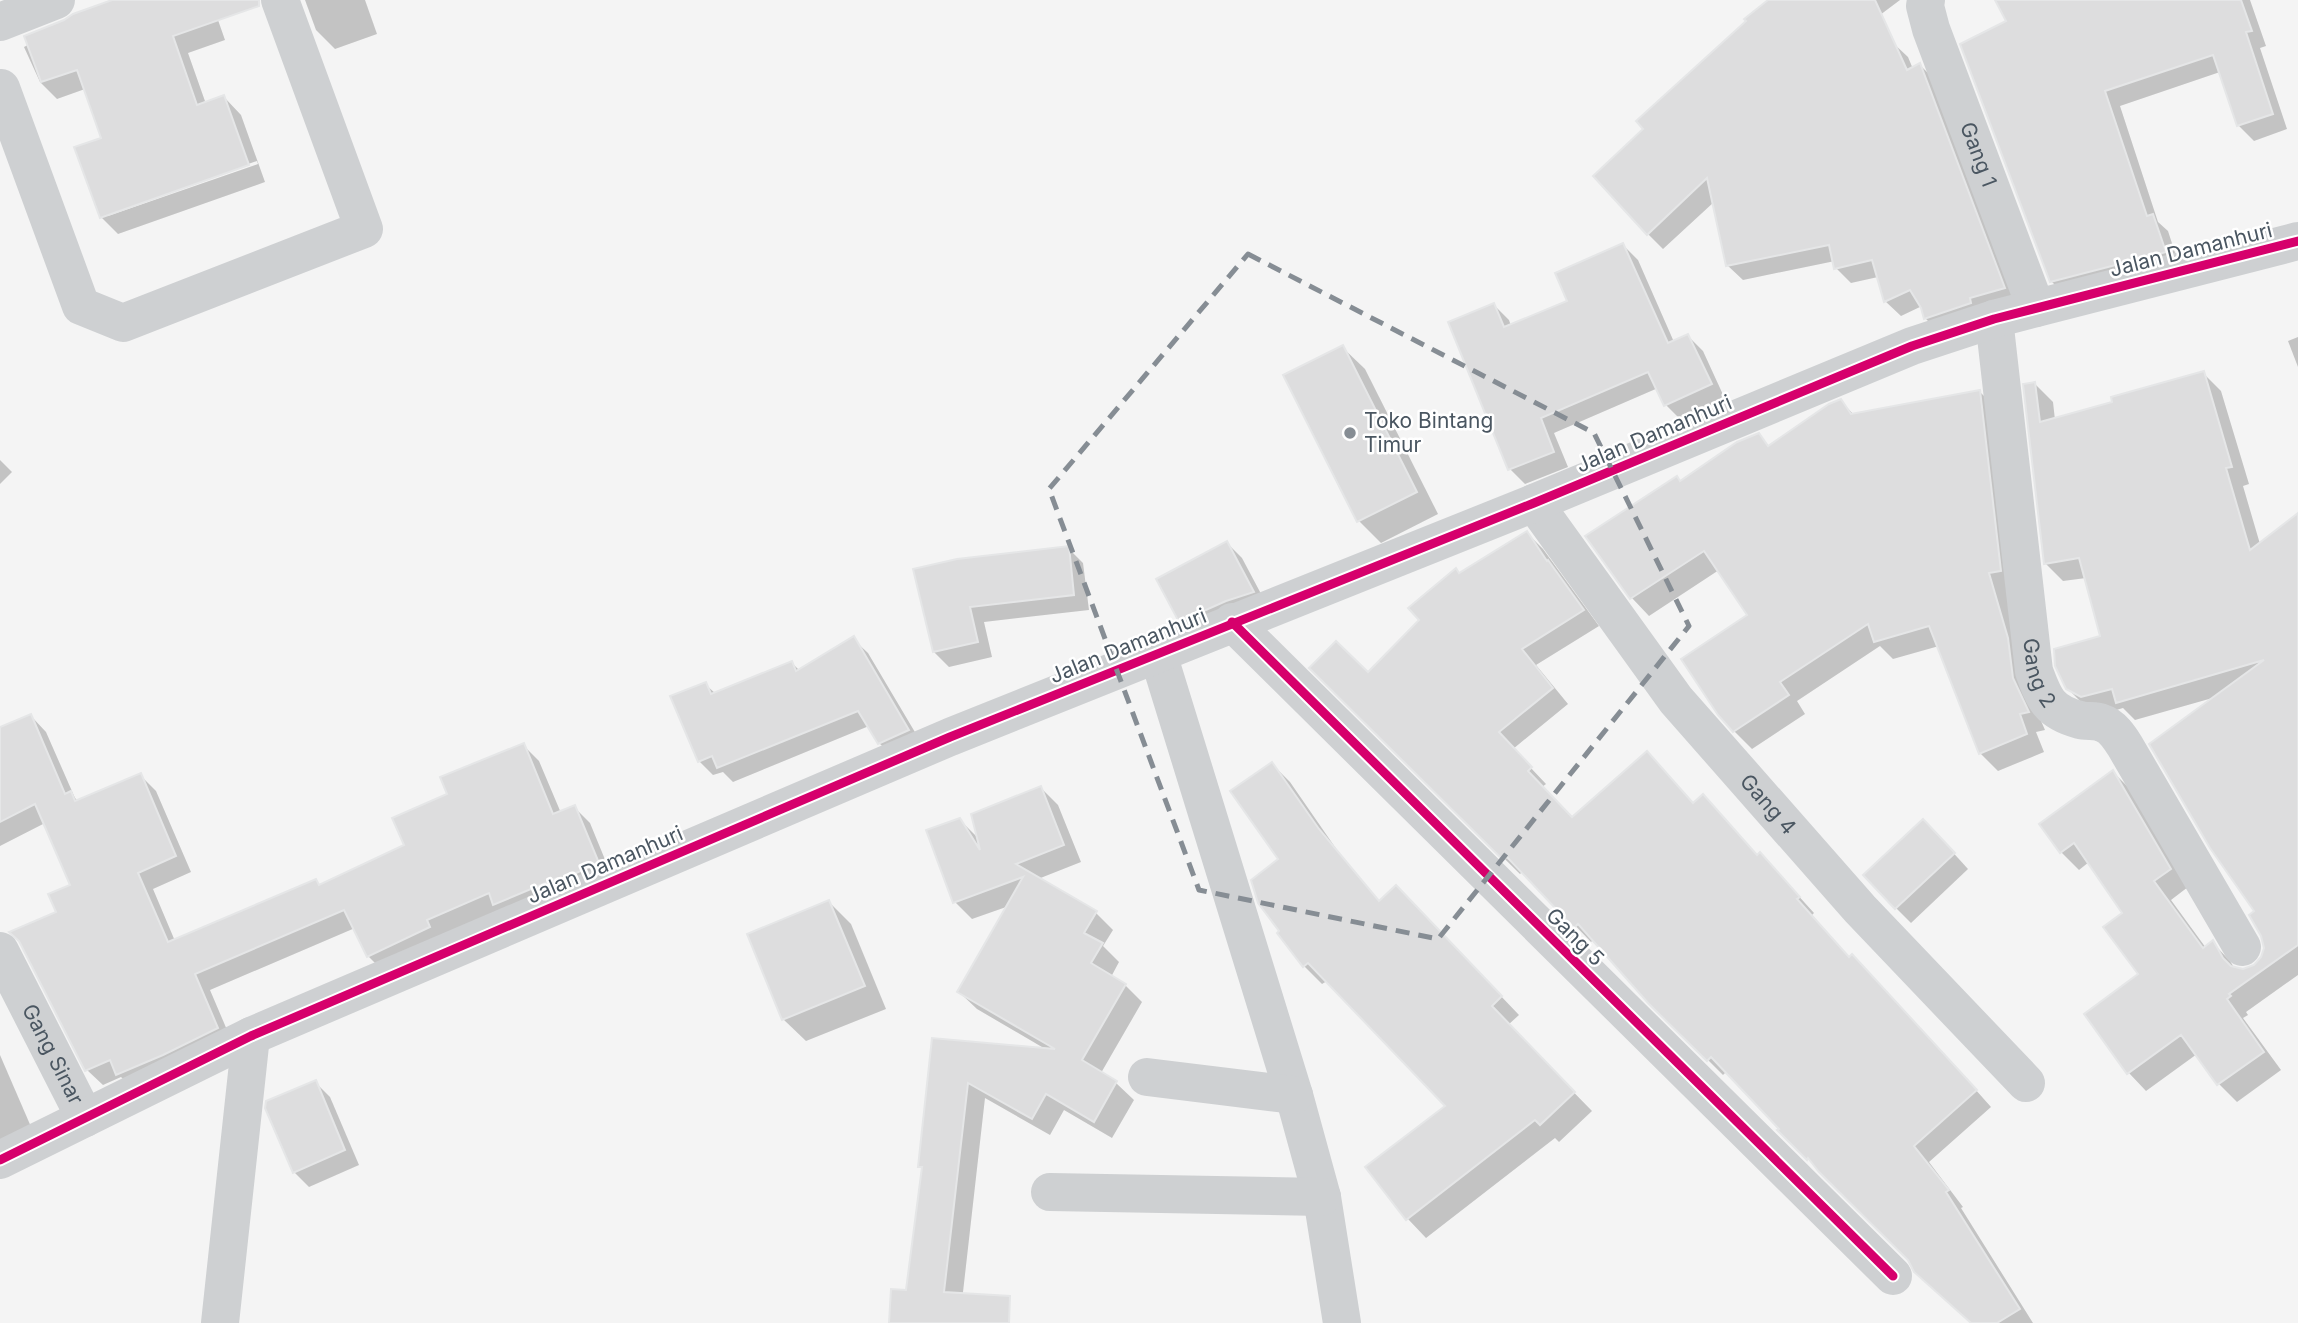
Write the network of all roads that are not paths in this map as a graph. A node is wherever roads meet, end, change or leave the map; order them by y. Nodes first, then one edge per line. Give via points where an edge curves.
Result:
1 (56, 0) edge
2 (280, 0) edge
3 (1926, 0) edge
4 (0, 22) edge
5 (0, 86) edge
6 (0, 126) edge
7 (2298, 241) edge
8 (2035, 308) junction
9 (1994, 319) junction
10 (1534, 503) junction
11 (1232, 622) junction
12 (1158, 654) junction
13 (2242, 947) dead end
14 (0, 951) edge
15 (251, 1036) junction
16 (1147, 1077) dead end
17 (2026, 1083) dead end
18 (1294, 1095) junction
19 (85, 1118) junction
20 (0, 1160) edge
21 (1050, 1192) dead end
22 (1322, 1197) junction
23 (1893, 1276) dead end
24 (220, 1323) edge
25 (1342, 1323) edge

1 - 4 street
2 - 5 street via 365,229 123,323 81,306
3 - 8 street, Gang 1 via 1931,29
5 - 6 street via 4,113
7 - 8 street, Jalan Damanhuri
8 - 9 street, Jalan Damanhuri
9 - 10 street, Jalan Damanhuri via 1912,346
9 - 13 street, Gang 2 via 2034,671 2042,695 2059,713 2104,723 2116,734
10 - 11 street, Jalan Damanhuri
10 - 17 street, Gang 4 via 1676,700 1860,909
11 - 12 street, Jalan Damanhuri
11 - 23 street, Gang 5
12 - 15 street, Jalan Damanhuri via 950,737
12 - 18 street
14 - 19 street, Gang Sinar
15 - 19 street, Jalan Damanhuri
15 - 24 street
16 - 18 street
18 - 22 street
19 - 20 street, Jalan Damanhuri
21 - 22 street
22 - 25 street

